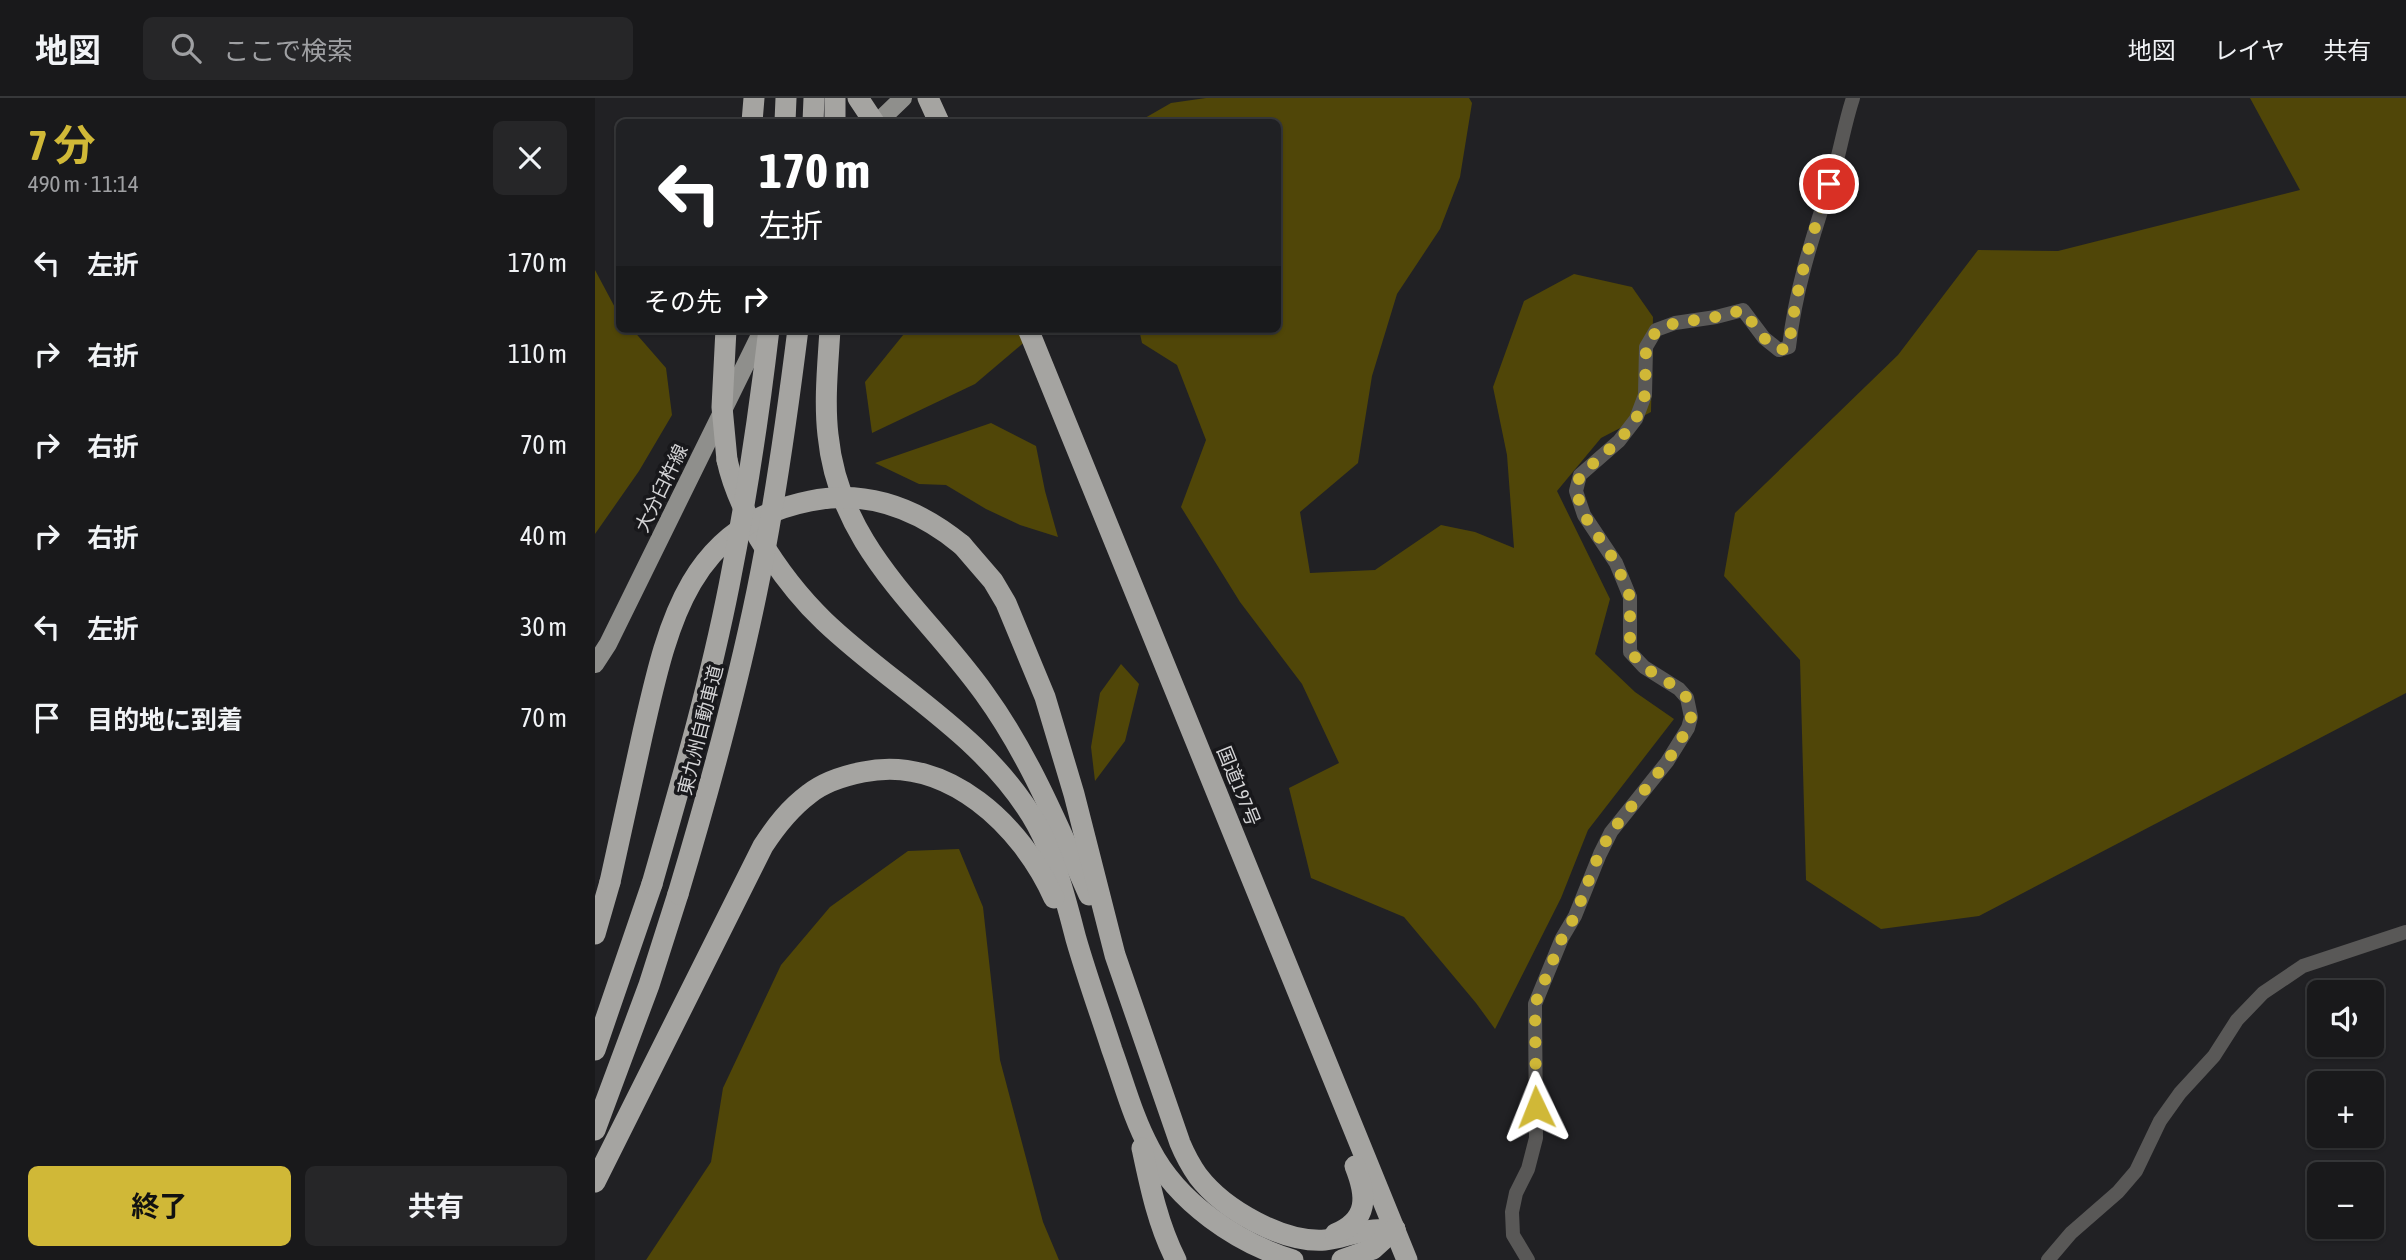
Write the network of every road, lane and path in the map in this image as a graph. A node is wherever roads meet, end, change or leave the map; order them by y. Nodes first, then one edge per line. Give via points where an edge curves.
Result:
1 (754, 98) edge
2 (786, 98) edge
3 (814, 98) edge
4 (835, 98) edge
5 (858, 98) edge
6 (903, 98) edge
7 (928, 98) edge
8 (1853, 98) edge
9 (752, 119) edge
10 (785, 119) edge
11 (813, 119) edge
12 (835, 119) edge
13 (874, 119) edge
14 (879, 119) edge
15 (938, 119) edge
16 (726, 333) edge
17 (761, 333) edge
18 (768, 333) edge
19 (797, 333) edge
20 (829, 333) edge
21 (1030, 333) edge
22 (595, 664) edge
23 (2406, 932) edge
24 (595, 934) edge
25 (1277, 940) junction
26 (1115, 955) junction
27 (1083, 964) junction
28 (595, 1049) edge
29 (1135, 1118) junction
30 (595, 1130) edge
31 (595, 1182) edge
32 (1395, 1229) junction
33 (1305, 1239) junction
34 (1175, 1260) edge
35 (1293, 1260) edge
36 (1342, 1260) edge
37 (1407, 1260) edge
38 (1528, 1260) edge
39 (2048, 1260) edge

1 - 9 highway
2 - 10 highway
3 - 11 highway
4 - 12 highway
5 - 13 highway
6 - 14 main road
7 - 15 highway
8 - 38 street via 1806,255 1789,348 1779,350 1764,338 1743,310 1657,330 1646,347 1645,395 1636,419 1619,441 1580,475 1576,491 1584,515 1616,563 1630,597 1630,652 1644,667 1679,689 1687,698 1691,717 1667,762 1599,854 1535,1004 1536,1138 1512,1212 1513,1235
16 - 27 highway, bridge via 722,407 727,460 747,516 804,601 970,741 1023,802 1061,884
17 - 22 main road, 大分臼杵線
18 - 28 highway, 東九州自動車道, bridge via 746,500 705,692 652,884
19 - 30 highway, 東九州自動車道, bridge via 775,497 711,784 649,985
20 - 26 highway via 826,406 832,460 847,509 869,552 1005,723 1039,785
21 - 25 highway, 国道197号
23 - 39 street via 2303,965 2263,993 2160,1121 2136,1171
24 - 26 highway, bridge via 664,643 685,592 727,540 744,527 796,503 836,497 902,507 942,528 993,581 1045,697
25 - 32 highway, 国道197号
25 - 33 highway via 1308,1051 1364,1194 1363,1207 1349,1226 1338,1233
26 - 33 highway via 1189,1164 1234,1209 1263,1226
27 - 29 highway
27 - 31 highway via 1037,866 987,807 921,773 871,770 830,781 794,806 763,846
29 - 34 highway via 1153,1198
29 - 35 highway via 1164,1172 1198,1207 1246,1240
32 - 33 highway
32 - 36 highway via 1373,1249
32 - 37 highway, 国道197号

